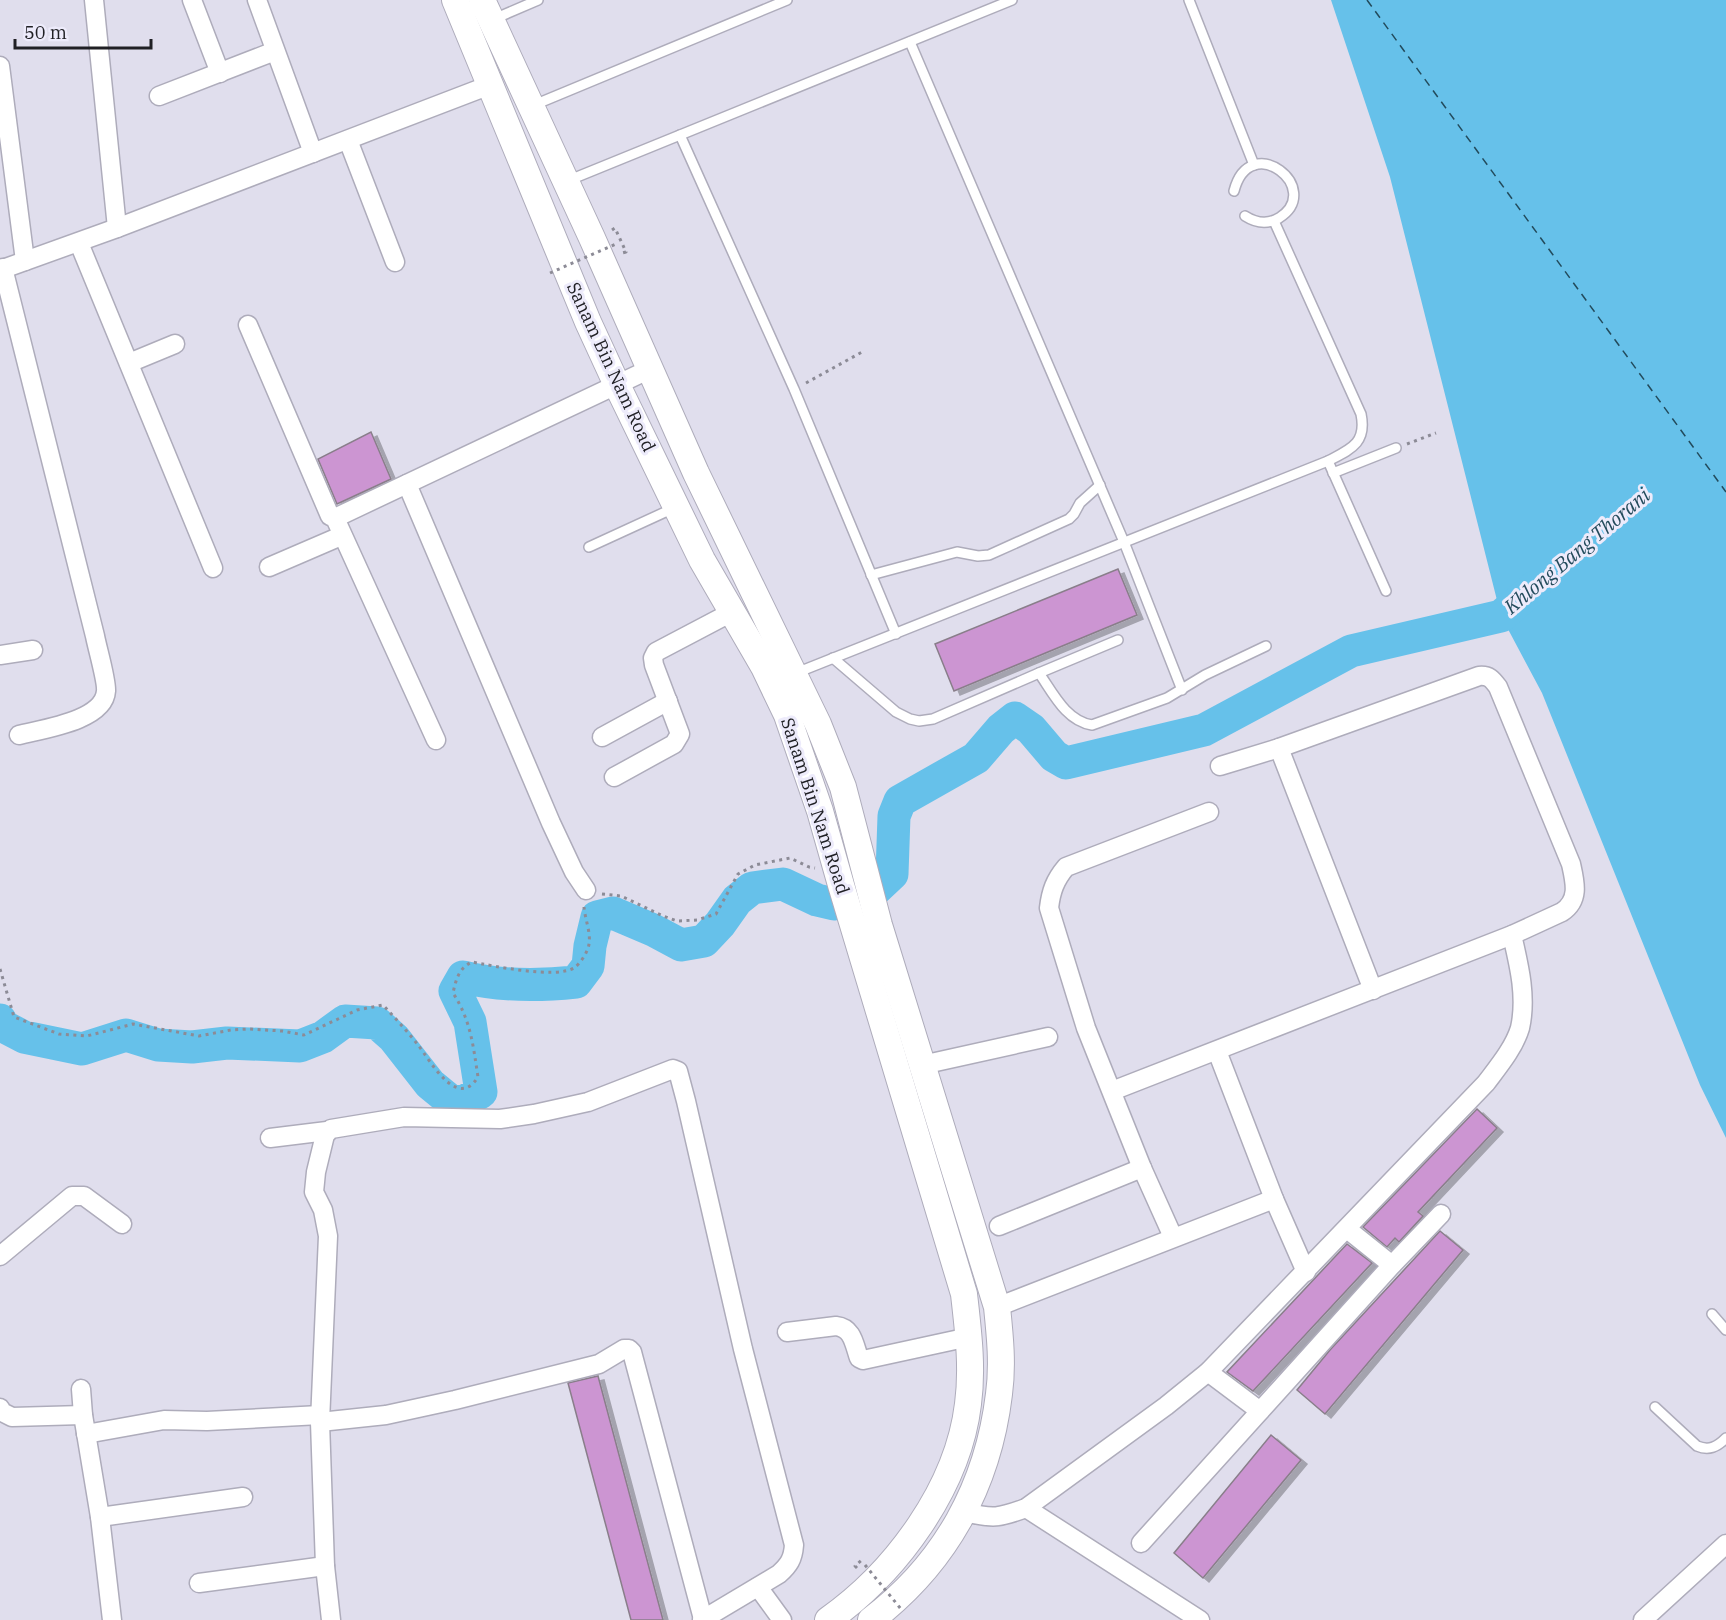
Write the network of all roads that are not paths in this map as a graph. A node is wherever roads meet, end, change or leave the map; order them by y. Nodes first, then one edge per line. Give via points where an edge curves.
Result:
1 (94, 0) edge
2 (192, 0) edge
3 (257, 0) edge
4 (455, 0) edge
5 (538, 0) edge
6 (787, 0) edge
7 (1012, 0) edge
8 (1189, 0) edge
9 (487, 10) edge
10 (910, 42) junction
11 (275, 51) junction
12 (0, 66) edge
13 (220, 73) junction
14 (490, 85) junction
15 (159, 96) dead end
16 (531, 106) junction
17 (680, 135) junction
18 (348, 140) junction
19 (313, 153) junction
20 (1254, 165) junction
21 (566, 182) junction
22 (1234, 191) dead end
23 (1245, 216) dead end
24 (1274, 221) junction
25 (117, 228) junction
26 (79, 243) junction
27 (25, 261) junction
28 (395, 262) dead end
29 (2, 269) edge
30 (248, 325) dead end
31 (175, 345) dead end
32 (129, 363) junction
33 (650, 369) junction
34 (617, 385) junction
35 (1396, 448) road end
36 (1328, 461) junction
37 (1333, 473) junction
38 (407, 484) junction
39 (1100, 485) junction
40 (676, 507) junction
41 (335, 518) junction
42 (341, 536) junction
43 (1124, 542) junction
44 (589, 547) dead end
45 (269, 567) dead end
46 (213, 568) dead end
47 (871, 575) junction
48 (1386, 591) dead end
49 (732, 612) junction
50 (896, 634) junction
51 (1118, 640) dead end
52 (1266, 646) dead end
53 (33, 650) dead end
54 (0, 655) edge
55 (833, 658) junction
56 (1039, 673) junction
57 (795, 674) junction
58 (1182, 690) junction
59 (668, 701) junction
60 (19, 735) dead end
61 (602, 736) dead end
62 (436, 740) dead end
63 (1279, 748) junction
64 (1220, 766) dead end
65 (614, 777) dead end
66 (1209, 812) dead end
67 (586, 890) road end
68 (1512, 935) junction
69 (1373, 990) junction
70 (1048, 1037) dead end
71 (1217, 1051) junction
72 (922, 1065) junction
73 (1112, 1091) junction
74 (327, 1131) junction
75 (270, 1138) dead end
76 (1142, 1168) junction
77 (1274, 1199) junction
78 (1441, 1214) dead end
79 (122, 1224) dead end
80 (999, 1226) dead end
81 (1347, 1229) junction
82 (1173, 1237) junction
83 (0, 1256) edge
84 (1392, 1265) junction
85 (1306, 1272) junction
86 (997, 1307) junction
87 (1712, 1314) dead end
88 (1726, 1330) edge
89 (787, 1332) dead end
90 (969, 1337) junction
91 (1208, 1372) junction
92 (81, 1389) dead end
93 (1655, 1407) dead end
94 (0, 1408) edge
95 (1260, 1410) junction
96 (82, 1415) junction
97 (320, 1419) junction
98 (86, 1434) junction
99 (1726, 1438) edge
100 (243, 1497) dead end
101 (1026, 1508) junction
102 (965, 1512) junction
103 (100, 1517) junction
104 (1142, 1543) dead end
105 (1726, 1544) edge
106 (325, 1566) junction
107 (199, 1583) dead end
108 (758, 1587) junction
109 (703, 1619) edge
110 (1646, 1619) edge
111 (112, 1620) edge
112 (331, 1620) edge
113 (782, 1620) edge
114 (828, 1620) edge
115 (871, 1620) edge
116 (1200, 1620) edge

1 - 25 street
2 - 13 street
3 - 11 street
4 - 14 main road, Sanam Bin Nam Road
5 - 9 lane
6 - 16 lane
7 - 10 lane
8 - 20 lane
9 - 16 main road, Sanam Bin Nam Road
10 - 17 lane
10 - 39 lane
11 - 13 street
11 - 19 street
12 - 27 street
13 - 15 street
14 - 18 street
14 - 34 main road, Sanam Bin Nam Road
16 - 21 main road, Sanam Bin Nam Road
17 - 21 lane
17 - 47 lane via 794,389
18 - 19 street
18 - 28 street
19 - 25 street
20 - 22 lane via 1242,173
20 - 24 lane via 1274,165 1293,186 1290,207
21 - 33 main road, Sanam Bin Nam Road
23 - 24 lane via 1264,223
24 - 36 lane via 1361,414 1364,428 1359,441
25 - 26 street
26 - 27 street
26 - 32 street
27 - 29 street
29 - 60 street via 106,691 101,703 83,718
30 - 41 street via 330,516
31 - 32 street
32 - 46 street
33 - 34 street
33 - 57 main road, Sanam Bin Nam Road
34 - 38 street
34 - 40 main road, Sanam Bin Nam Road
35 - 37 lane
36 - 37 lane
36 - 43 lane
37 - 48 lane
38 - 41 street
38 - 67 street via 551,823
39 - 43 lane
39 - 47 lane via 1069,519 989,555 957,552
40 - 44 lane
40 - 49 main road, Sanam Bin Nam Road
41 - 42 street
42 - 45 street
42 - 62 street
43 - 50 lane
43 - 58 lane
47 - 50 lane
49 - 59 street via 657,652 654,665
49 - 90 main road, Sanam Bin Nam Road via 787,715 808,773 964,1294
50 - 55 lane
51 - 56 lane
52 - 58 lane
53 - 54 street
55 - 56 lane via 896,712 919,721 933,719
55 - 57 lane
56 - 58 lane via 1061,706 1083,724 1092,725
57 - 72 main road, Sanam Bin Nam Road via 843,787 879,925
59 - 61 street
59 - 65 street via 680,734 674,744
63 - 64 street
63 - 68 street via 1487,675 1493,680 1571,864 1576,888 1569,908
63 - 69 street
66 - 73 street via 1066,867 1050,891 1049,908 1086,1028
68 - 69 street
68 - 81 street via 1521,974 1522,1006 1520,1028 1508,1054 1486,1083
69 - 71 street
70 - 72 street
71 - 73 street
71 - 77 street
72 - 86 main road, Sanam Bin Nam Road
73 - 76 street
74 - 75 street
74 - 97 street via 314,1192 323,1210 328,1236
74 - 108 street via 404,1117 508,1118 588,1102 673,1069 678,1071 794,1545 789,1564
76 - 80 street
76 - 82 street
77 - 82 street
77 - 85 street
78 - 84 street
79 - 83 street via 84,1196 72,1196
81 - 84 street
81 - 85 street
82 - 86 street
84 - 95 street
85 - 91 street
86 - 102 main road, Sanam Bin Nam Road via 1001,1346 999,1394 987,1453
87 - 88 lane
89 - 90 street via 844,1327 862,1360
90 - 114 main road, Sanam Bin Nam Road via 968,1404 955,1458 927,1513 890,1565 851,1604
91 - 95 street
91 - 101 street
92 - 96 street
93 - 99 lane via 1697,1446 1712,1448
94 - 96 street via 12,1417
95 - 104 street
96 - 98 street
97 - 98 street via 164,1420
97 - 106 street
97 - 109 street via 386,1415 455,1400 599,1364 629,1349
98 - 103 street
100 - 103 street
101 - 102 street via 990,1518
101 - 116 street
102 - 115 main road, Sanam Bin Nam Road via 910,1586
103 - 111 street
105 - 110 street
106 - 107 street
106 - 112 street
108 - 109 street
108 - 113 street

